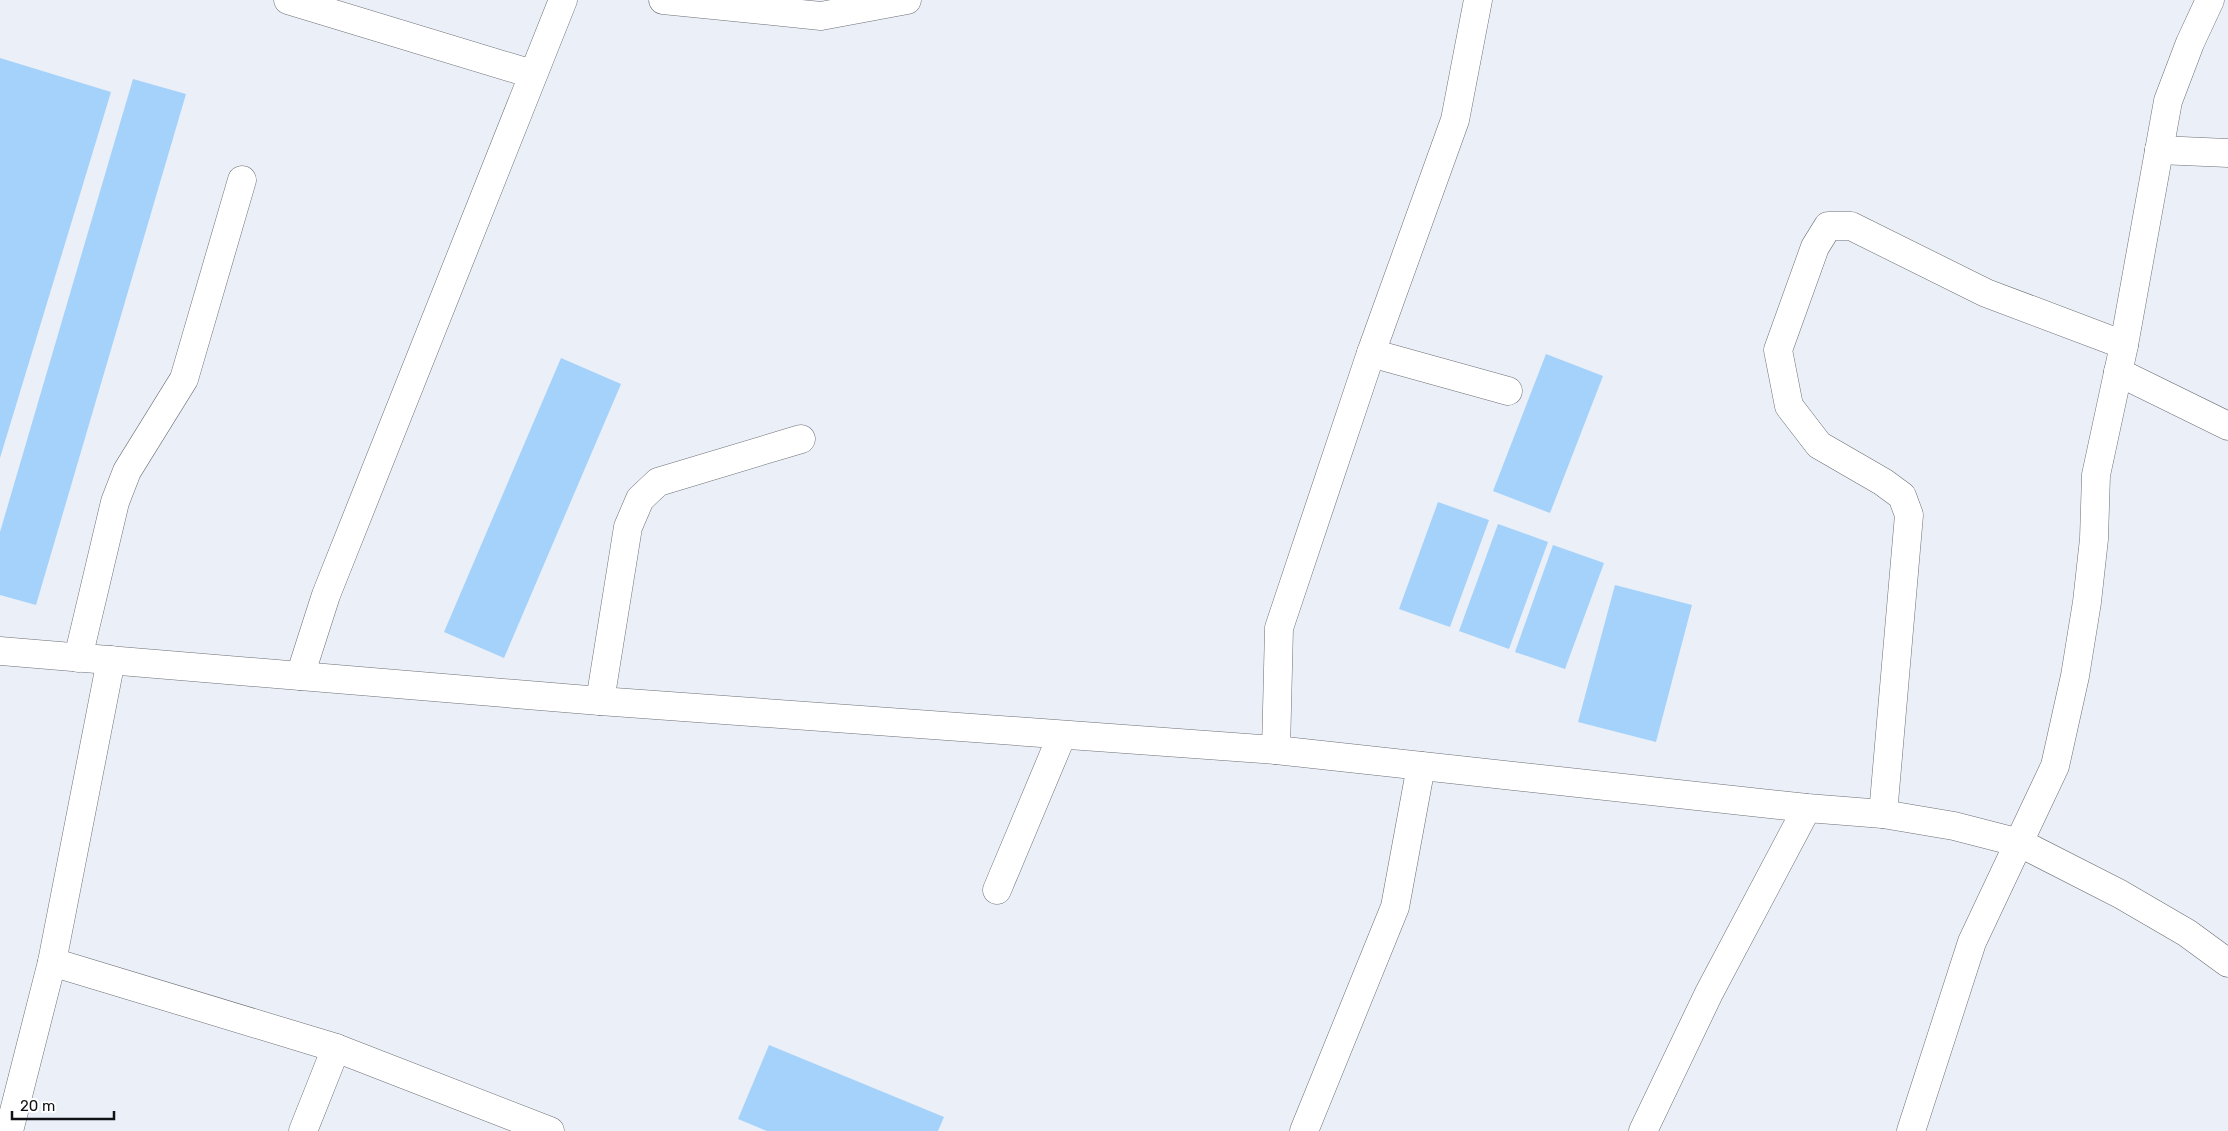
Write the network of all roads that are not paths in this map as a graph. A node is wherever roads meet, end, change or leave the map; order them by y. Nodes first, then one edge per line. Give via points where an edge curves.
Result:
1 (288, 0) edge
2 (563, 0) edge
3 (663, 0) edge
4 (907, 0) edge
5 (1478, 0) edge
6 (2210, 0) edge
7 (532, 74) junction
8 (2159, 150) junction
9 (2228, 153) edge
10 (242, 180) dead end
11 (2124, 345) junction
12 (1371, 353) junction
13 (2118, 372) junction
14 (1508, 391) dead end
15 (2228, 426) edge
16 (801, 439) dead end
17 (0, 651) edge
18 (78, 658) junction
19 (111, 660) junction
20 (300, 676) junction
21 (600, 701) junction
22 (1062, 735) junction
23 (1276, 750) junction
24 (1421, 766) junction
25 (1807, 808) junction
26 (1883, 814) junction
27 (2020, 843) junction
28 (996, 890) dead end
29 (52, 962) junction
30 (2228, 963) edge
31 (336, 1048) junction
32 (9, 1131) edge
33 (303, 1131) edge
34 (550, 1131) edge
35 (1304, 1131) edge
36 (1643, 1131) edge
37 (1911, 1131) edge

1 - 7 street
2 - 7 street
3 - 4 street via 821,16
5 - 12 street via 1455,120
6 - 8 street via 2168,100
7 - 20 street via 326,595
8 - 9 street
8 - 11 street
10 - 18 street via 184,379 127,471 115,502
11 - 13 street
11 - 26 street via 1986,293 1851,226 1828,226 1815,247 1778,350 1789,406 1819,445 1902,496 1910,515
12 - 14 street
12 - 23 street via 1279,628
13 - 15 street
13 - 27 street via 2096,475 2094,539 2075,676 2055,766
16 - 21 street via 658,482 640,499 628,527
17 - 18 street
18 - 19 street
19 - 20 street
19 - 29 street
20 - 21 street
21 - 22 street
22 - 23 street
22 - 28 street
23 - 24 street
24 - 25 street
24 - 35 street via 1395,907
25 - 26 street
25 - 36 street via 1709,993
26 - 27 street via 1954,826
27 - 30 street via 2120,894
27 - 37 street via 1972,942
29 - 31 street
29 - 32 street
31 - 33 street
31 - 34 street

